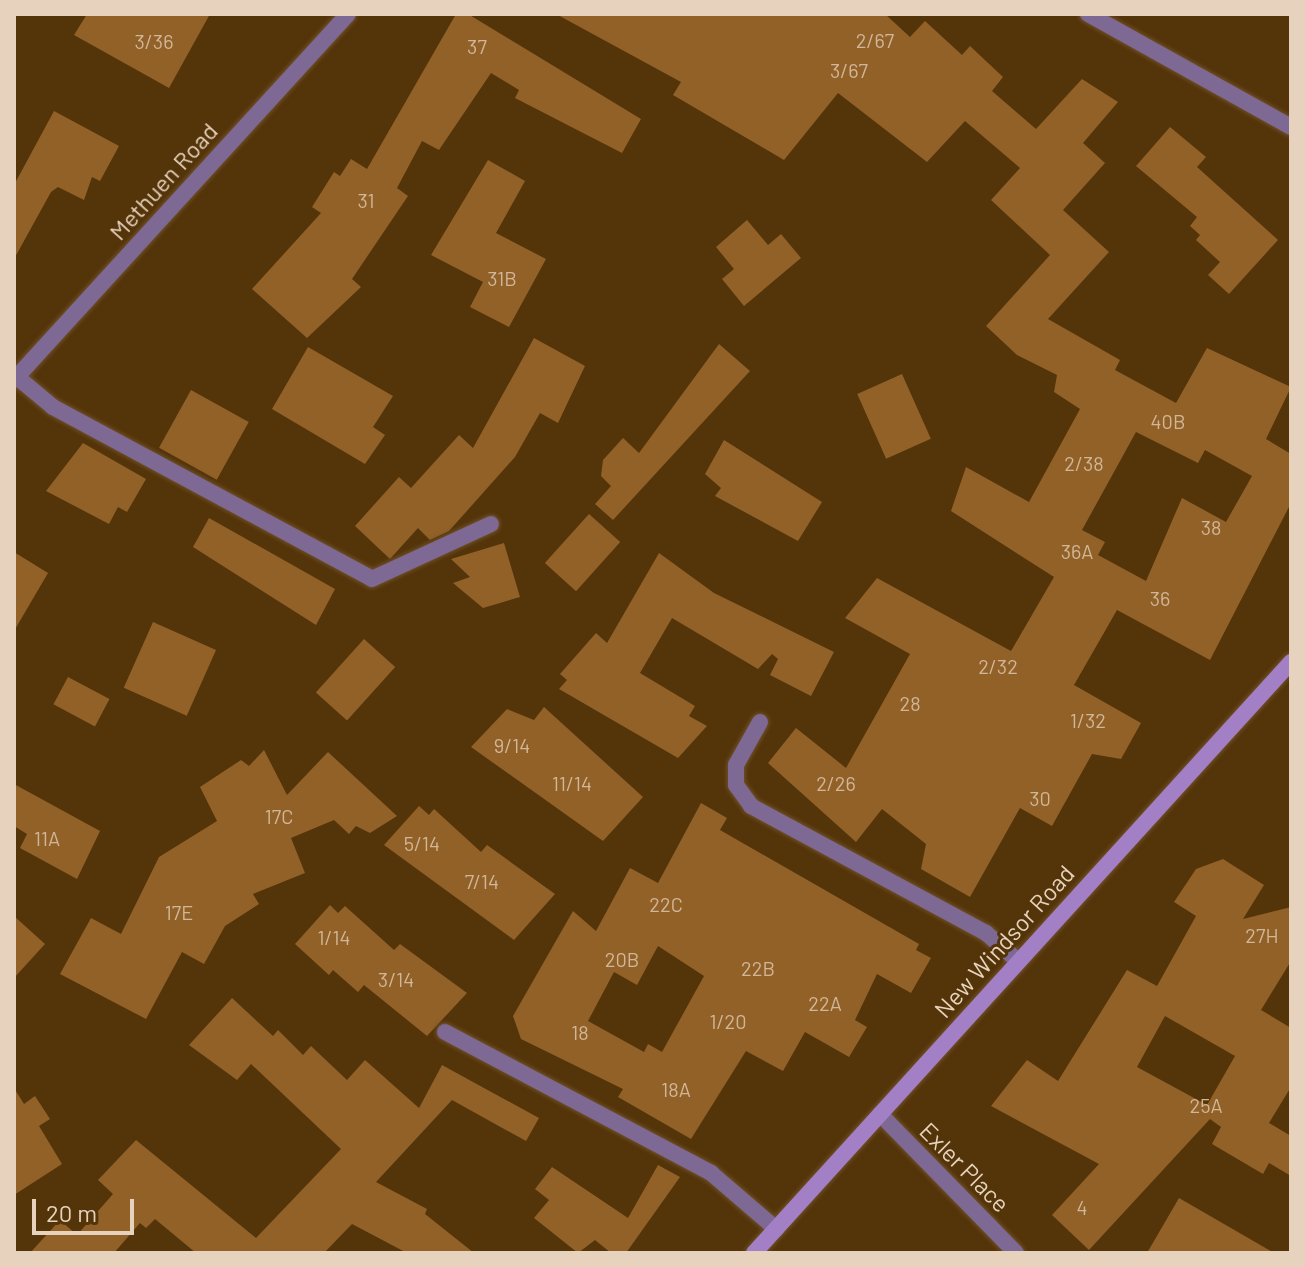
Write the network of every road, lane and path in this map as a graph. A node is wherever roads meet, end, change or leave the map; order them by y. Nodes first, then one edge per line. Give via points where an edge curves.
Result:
1 (348, 14) edge
2 (1088, 14) edge
3 (1291, 127) edge
4 (15, 378) edge
5 (491, 524) dead end
6 (1291, 662) edge
7 (760, 722) dead end
8 (1018, 961) junction
9 (445, 1032) dead end
10 (880, 1114) junction
11 (776, 1229) junction
12 (754, 1253) edge
13 (1016, 1253) edge

1 - 4 street, Methuen Road
2 - 3 street
4 - 5 street via 53,407 287,540 372,579
6 - 8 main road, New Windsor Road
7 - 8 street via 736,765 736,785 751,806 986,933
8 - 10 main road, New Windsor Road
9 - 11 street via 711,1173
10 - 11 main road, New Windsor Road
10 - 13 street, Exler Place
11 - 12 main road, New Windsor Road

